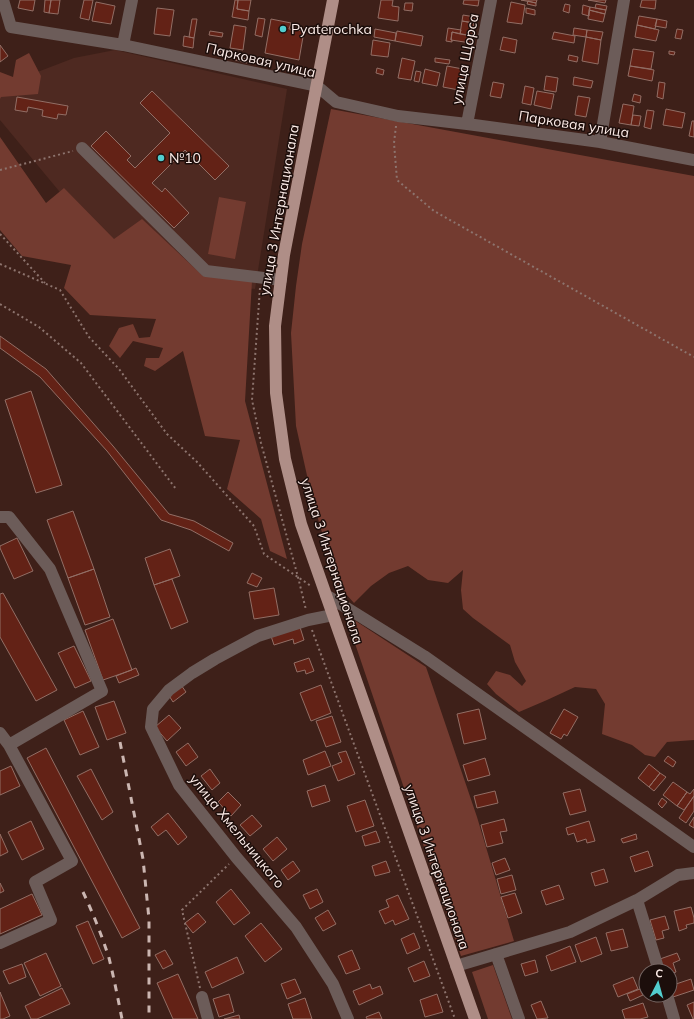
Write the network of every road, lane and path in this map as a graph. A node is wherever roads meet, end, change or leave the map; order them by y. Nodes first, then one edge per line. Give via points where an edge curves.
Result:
1 (3, 0) edge
2 (132, 0) edge
3 (333, 0) edge
4 (491, 0) edge
5 (624, 0) edge
6 (123, 45) junction
7 (317, 86) junction
8 (398, 116) junction
9 (467, 124) junction
10 (600, 142) junction
11 (82, 148) joint
12 (694, 160) edge
13 (0, 170) edge
14 (0, 234) edge
15 (0, 264) edge
16 (260, 277) junction
17 (281, 280) junction
18 (46, 284) junction
19 (0, 304) edge
20 (694, 357) edge
21 (176, 489) dead end
22 (0, 517) edge
23 (298, 577) junction
24 (326, 595) junction
25 (333, 615) junction
26 (308, 620) junction
27 (0, 734) edge
28 (9, 745) junction
29 (694, 847) edge
30 (236, 857) junction
31 (694, 873) edge
32 (637, 900) junction
33 (0, 943) edge
34 (496, 954) junction
35 (657, 963) edge
36 (456, 966) junction
37 (202, 997) joint
38 (669, 1003) edge
39 (208, 1019) edge
40 (348, 1019) edge
41 (455, 1019) edge
42 (475, 1019) edge
43 (519, 1019) edge
44 (674, 1019) edge

1 - 6 street, Парковая улица via 11,27
2 - 6 street
3 - 7 main road, улица 3 Интернационала
4 - 9 street, улица Щорса
5 - 10 street
6 - 7 street, Парковая улица
7 - 8 street, Парковая улица via 336,102
7 - 17 main road, улица 3 Интернационала
8 - 9 street, Парковая улица
8 - 20 path via 394,143 397,180 434,212
9 - 10 street, Парковая улица
10 - 12 street, Парковая улица
11 - 13 path
11 - 16 street via 206,271
14 - 18 path
15 - 18 path
16 - 17 street
16 - 23 path via 252,400
17 - 24 main road, улица 3 Интернационала via 275,326 276,392 284,459 301,524
18 - 23 path via 60,290 89,337 119,369 167,434 197,462 254,526 264,554
19 - 21 path via 39,327 81,363
22 - 28 street via 9,517 50,569 102,691
23 - 24 path
23 - 26 path
24 - 25 main road, улица 3 Интернационала
24 - 29 street via 424,656
25 - 26 street, улица Хмельницкого
25 - 36 main road, улица 3 Интернационала
26 - 30 street, улица Хмельницкого via 258,636 215,659 169,690 153,709 151,727 179,785
26 - 41 path
27 - 28 street
28 - 33 street via 72,861 35,882 51,920
30 - 37 path via 182,910
30 - 40 street, улица Хмельницкого via 296,927 333,984
31 - 32 street via 678,875
32 - 34 street via 570,932
32 - 35 street
34 - 36 street
34 - 43 street
36 - 42 main road, улица 3 Интернационала
37 - 39 street
38 - 44 street

